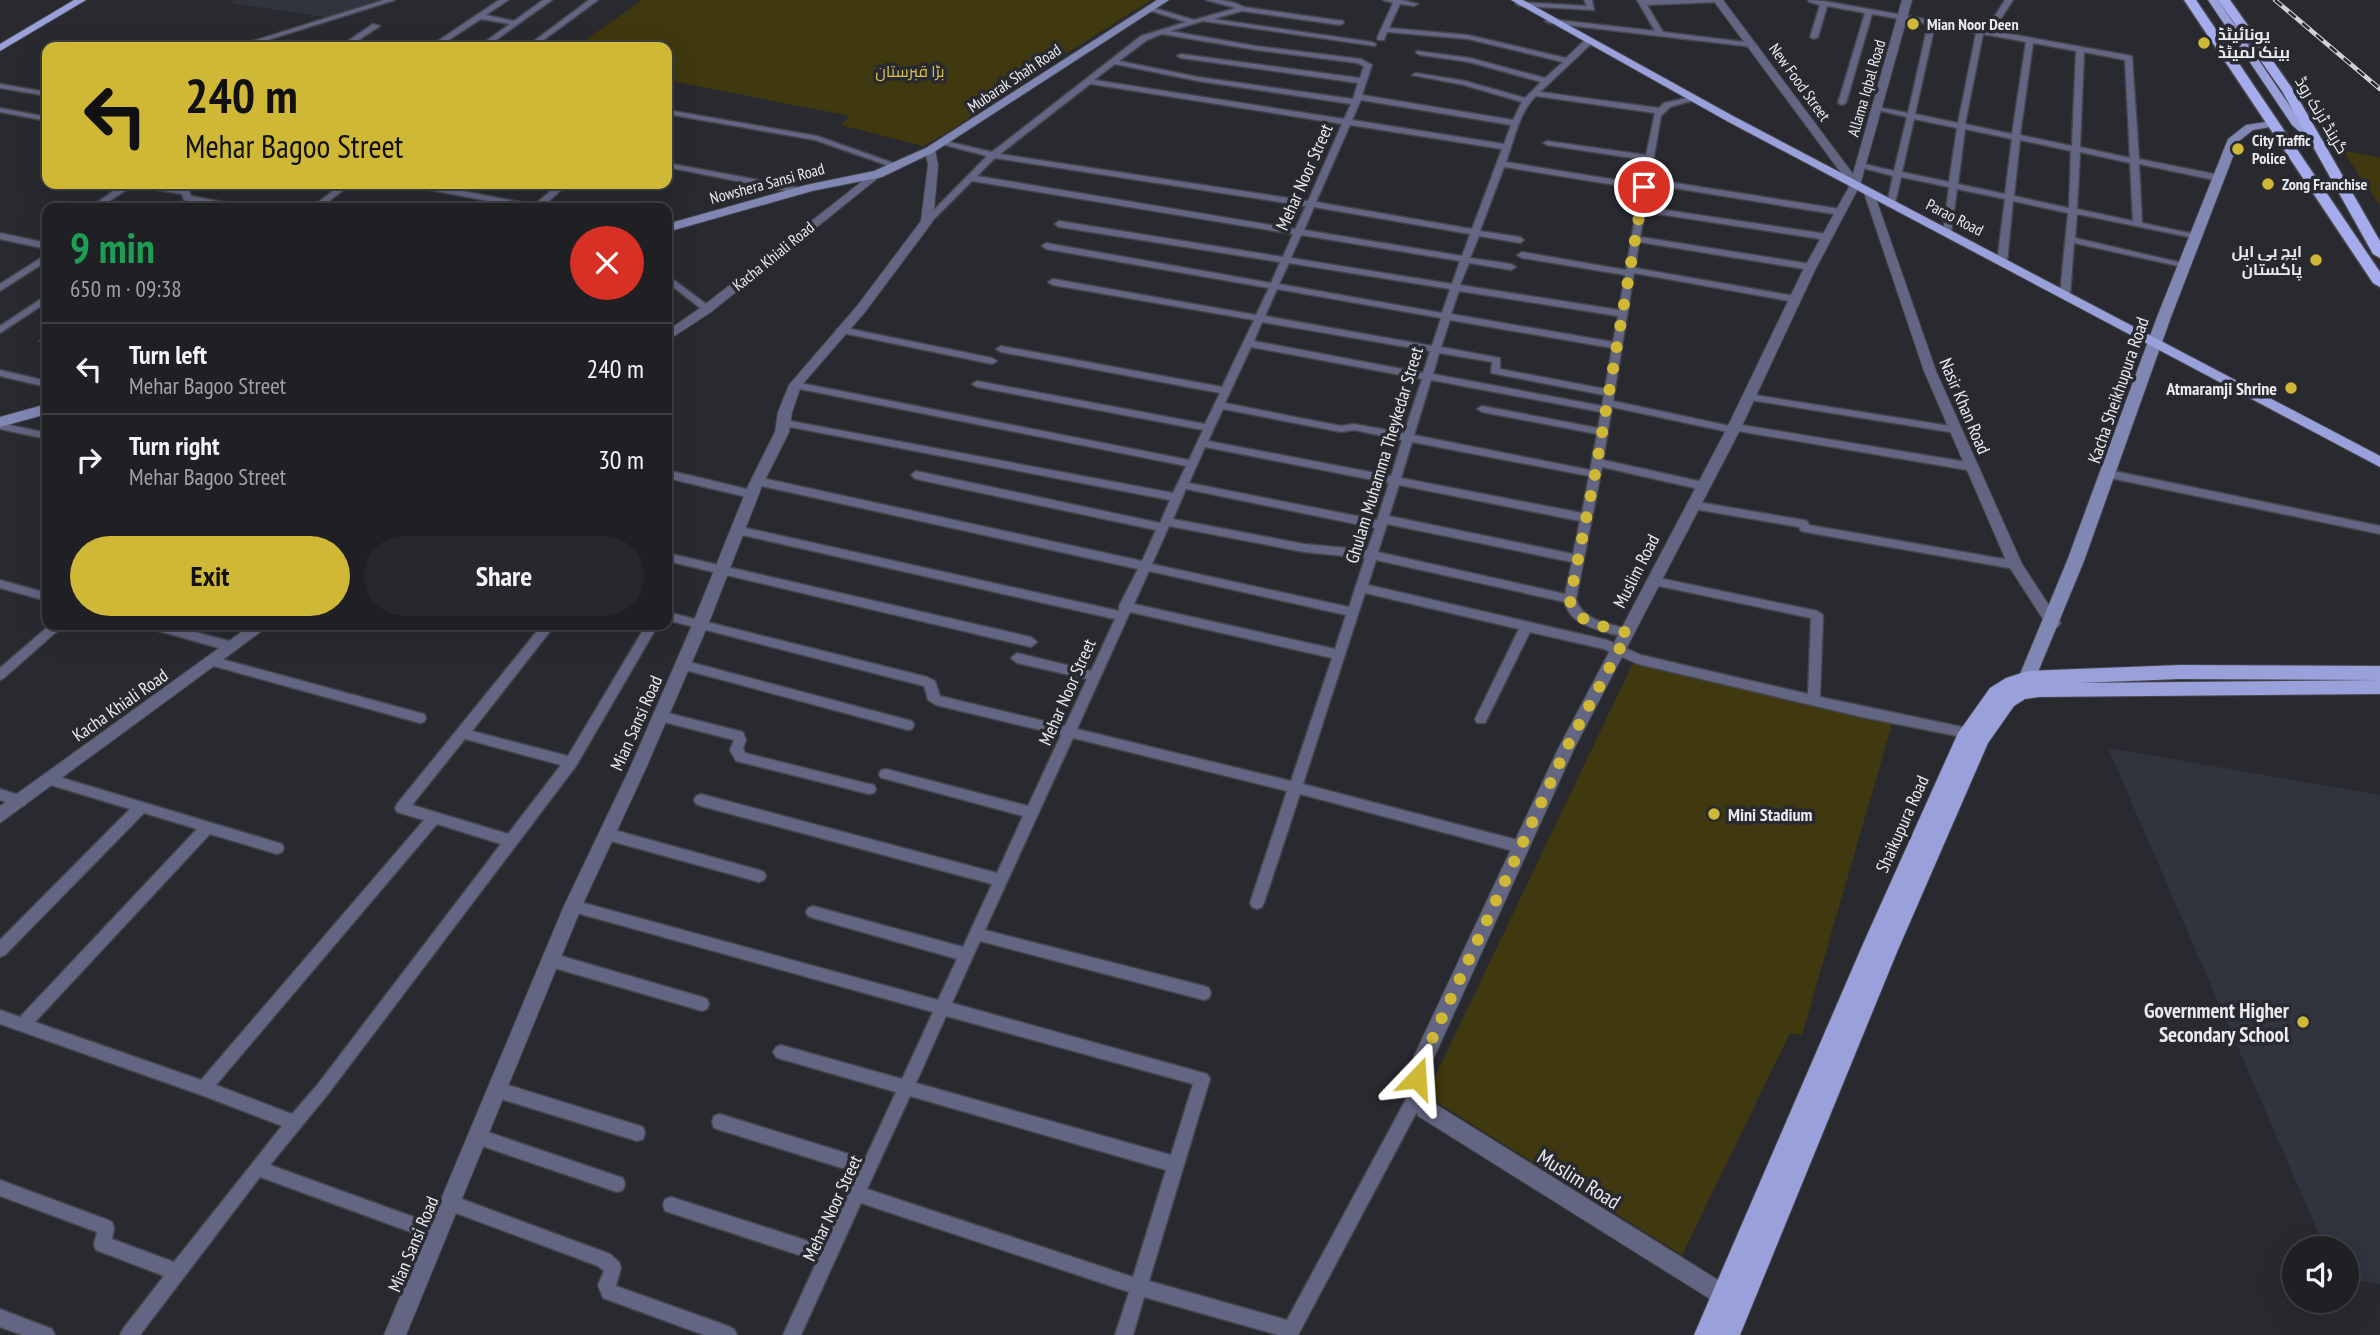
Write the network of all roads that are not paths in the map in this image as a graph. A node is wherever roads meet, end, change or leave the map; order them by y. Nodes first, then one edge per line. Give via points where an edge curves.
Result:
1 (81, 0) edge
2 (391, 0) edge
3 (504, 0) edge
4 (548, 0) edge
5 (594, 0) edge
6 (1164, 0) edge
7 (1210, 0) edge
8 (1387, 0) edge
9 (1588, 0) edge
10 (1718, 0) edge
11 (1907, 0) edge
12 (2190, 0) edge
13 (2203, 0) edge
14 (2213, 0) edge
15 (2224, 0) edge
16 (1398, 1) edge
17 (1811, 1) edge
18 (2006, 1) edge
19 (1518, 2) edge
20 (1642, 2) edge
21 (1824, 3) junction
22 (1414, 4) dead end
23 (1151, 8) junction
24 (1242, 9) junction
25 (1869, 11) junction
26 (480, 16) junction
27 (1903, 17) junction
28 (1203, 19) junction
29 (1193, 21) junction
30 (1549, 21) junction
31 (1933, 22) junction
32 (516, 23) junction
33 (1340, 23) dead end
34 (376, 26) dead end
35 (1385, 30) junction
36 (1161, 32) junction
37 (1984, 32) junction
38 (1660, 33) junction
39 (1814, 37) dead end
40 (1381, 38) dead end
41 (2030, 40) junction
42 (254, 42) edge
43 (351, 42) edge
44 (441, 42) edge
45 (489, 42) edge
46 (537, 42) edge
47 (1588, 42) junction
48 (1372, 44) dead end
49 (1753, 45) junction
50 (0, 48) edge
51 (2080, 49) junction
52 (1420, 53) dead end
53 (1181, 56) dead end
54 (1568, 61) junction
55 (1115, 62) junction
56 (1365, 63) joint
57 (1416, 75) dead end
58 (1546, 81) junction
59 (1091, 82) junction
60 (1363, 82) junction
61 (0, 86) edge
62 (42, 93) edge
63 (1530, 97) junction
64 (1692, 98) junction
65 (1357, 100) junction
66 (1842, 103) dead end
67 (1877, 109) junction
68 (0, 110) edge
69 (1661, 111) junction
70 (672, 113) edge
71 (1910, 116) junction
72 (42, 118) edge
73 (1347, 122) junction
74 (1516, 123) junction
75 (2272, 124) junction
76 (1961, 126) junction
77 (2016, 137) junction
78 (2283, 141) junction
79 (1547, 144) dead end
80 (2321, 145) junction
81 (937, 146) junction
82 (1507, 147) junction
83 (2075, 149) junction
84 (993, 155) junction
85 (1649, 158) junction
86 (2134, 161) junction
87 (1502, 164) junction
88 (895, 165) junction
89 (672, 166) edge
90 (1860, 166) junction
91 (878, 174) junction
92 (1897, 174) junction
93 (972, 178) junction
94 (2219, 178) junction
95 (1644, 184) junction
96 (1954, 186) junction
97 (124, 189) edge
98 (169, 189) edge
99 (340, 189) edge
100 (440, 189) edge
101 (558, 189) edge
102 (1862, 189) junction
103 (801, 191) junction
104 (2010, 198) junction
105 (101, 203) edge
106 (212, 203) edge
107 (322, 203) edge
108 (511, 203) edge
109 (542, 203) edge
110 (1311, 204) junction
111 (1891, 204) junction
112 (1640, 209) junction
113 (2073, 211) junction
114 (1840, 212) junction
115 (927, 221) junction
116 (1059, 224) dead end
117 (2138, 225) junction
118 (672, 227) edge
119 (2341, 228) junction
120 (1299, 231) junction
121 (2367, 231) junction
122 (1476, 232) junction
123 (1947, 233) junction
124 (0, 236) edge
125 (1827, 237) junction
126 (2196, 237) junction
127 (16, 239) junction
128 (1635, 239) junction
129 (1520, 240) dead end
130 (2071, 240) junction
131 (42, 245) edge
132 (1046, 246) dead end
133 (0, 249) edge
134 (2380, 254) edge
135 (1522, 255) dead end
136 (1466, 259) junction
137 (42, 260) edge
138 (2002, 261) junction
139 (1285, 262) junction
140 (2184, 266) junction
141 (1511, 267) dead end
142 (1811, 267) junction
143 (1630, 271) junction
144 (672, 282) edge
145 (1053, 282) dead end
146 (2380, 283) edge
147 (1275, 285) junction
148 (1455, 287) junction
149 (0, 288) edge
150 (2065, 294) junction
151 (1795, 299) junction
152 (42, 301) edge
153 (707, 309) junction
154 (1447, 314) junction
155 (1623, 314) junction
156 (1260, 317) junction
157 (0, 330) edge
158 (841, 330) junction
159 (672, 334) edge
160 (2155, 341) junction
161 (1248, 343) junction
162 (1617, 346) junction
163 (1001, 349) dead end
164 (1435, 349) junction
165 (992, 361) dead end
166 (0, 373) edge
167 (1427, 377) junction
168 (42, 383) edge
169 (977, 384) dead end
170 (795, 385) junction
171 (1226, 391) junction
172 (1748, 397) junction
173 (1607, 402) junction
174 (1219, 405) junction
175 (1482, 409) dead end
176 (42, 411) edge
177 (785, 423) junction
178 (0, 424) edge
179 (1209, 428) junction
180 (1734, 428) junction
181 (1956, 430) junction
182 (1602, 432) junction
183 (42, 435) edge
184 (1408, 438) junction
185 (1201, 443) junction
186 (2380, 463) edge
187 (1192, 464) junction
188 (1973, 467) junction
189 (1596, 468) junction
190 (2109, 474) junction
191 (672, 475) edge
192 (916, 475) dead end
193 (1394, 481) junction
194 (1182, 485) junction
195 (1703, 486) junction
196 (754, 488) junction
197 (1176, 497) junction
198 (1692, 505) junction
199 (1586, 518) junction
200 (1382, 522) junction
201 (1164, 524) junction
202 (737, 530) junction
203 (2380, 530) edge
204 (1372, 555) junction
205 (672, 558) edge
206 (1577, 559) junction
207 (1144, 565) junction
208 (2015, 565) junction
209 (722, 570) junction
210 (1654, 581) junction
211 (0, 584) edge
212 (1361, 588) junction
213 (42, 596) edge
214 (1570, 599) junction
215 (1123, 611) junction
216 (1353, 612) junction
217 (672, 617) edge
218 (2053, 623) junction
219 (700, 625) junction
220 (1526, 627) junction
221 (52, 630) edge
222 (170, 630) edge
223 (255, 630) edge
224 (545, 630) edge
225 (649, 630) edge
226 (1628, 633) junction
227 (1031, 642) dead end
228 (233, 647) junction
229 (1618, 649) junction
230 (1339, 655) junction
231 (1017, 658) dead end
232 (214, 662) junction
233 (682, 665) junction
234 (2380, 673) edge
235 (0, 675) edge
236 (1094, 676) junction
237 (2025, 686) junction
238 (2380, 687) edge
239 (1814, 700) junction
240 (660, 716) junction
241 (420, 718) dead end
242 (1481, 719) dead end
243 (908, 725) dead end
244 (1069, 732) junction
245 (461, 733) junction
246 (1968, 733) junction
247 (571, 762) junction
248 (886, 774) dead end
249 (49, 779) junction
250 (1294, 788) junction
251 (869, 789) dead end
252 (0, 794) edge
253 (701, 800) dead end
254 (20, 801) junction
255 (140, 808) junction
256 (1032, 813) junction
257 (0, 816) edge
258 (434, 818) junction
259 (208, 827) junction
260 (607, 834) junction
261 (511, 841) junction
262 (1521, 846) junction
263 (277, 848) dead end
264 (759, 876) dead end
265 (1001, 880) junction
266 (1257, 903) dead end
267 (573, 906) junction
268 (813, 912) dead end
269 (977, 934) junction
270 (0, 950) edge
271 (967, 955) junction
272 (551, 960) junction
273 (1204, 993) dead end
274 (702, 1004) dead end
275 (942, 1009) junction
276 (0, 1017) edge
277 (23, 1024) junction
278 (781, 1052) dead end
279 (204, 1088) junction
280 (906, 1088) junction
281 (498, 1090) junction
282 (1417, 1095) junction
283 (720, 1122) dead end
284 (294, 1123) junction
285 (637, 1133) dead end
286 (479, 1137) junction
287 (1177, 1165) junction
288 (257, 1168) junction
289 (869, 1168) junction
290 (617, 1184) dead end
291 (0, 1188) edge
292 (857, 1194) junction
293 (451, 1203) junction
294 (671, 1205) dead end
295 (438, 1234) junction
296 (828, 1256) junction
297 (177, 1272) junction
298 (1139, 1287) junction
299 (1723, 1296) junction
300 (0, 1318) edge
301 (1290, 1333) edge
302 (46, 1335) edge
303 (129, 1335) edge
304 (396, 1335) edge
305 (728, 1335) edge
306 (792, 1335) edge
307 (1124, 1335) edge
308 (1706, 1335) edge
309 (1728, 1335) edge

1 - 50 main road
2 - 42 street
3 - 26 street
4 - 32 street
5 - 46 street
6 - 23 main road, Mubarak Shah Road
7 - 24 street
8 - 16 street
9 - 19 street via 1591,8
10 - 20 street
10 - 49 street, New Food Street
11 - 27 street, Allama Iqbal Road
12 - 75 highway
13 - 78 main road via 2283,122
14 - 80 main road via 2296,123
15 - 80 highway, گرینڈ ٹرنک روڈ
16 - 22 street
16 - 35 street
17 - 21 street
18 - 37 street
19 - 30 main road, Parao Road
20 - 38 street
21 - 25 street
21 - 39 street
23 - 29 street
23 - 81 main road, Mubarak Shah Road
24 - 28 street
24 - 33 street
25 - 27 street
25 - 66 street
26 - 32 street
26 - 44 street
27 - 31 street
27 - 67 street, Allama Iqbal Road
28 - 29 street
28 - 48 street
29 - 36 street
30 - 38 street
30 - 47 main road, Parao Road
31 - 37 street
31 - 71 street
32 - 45 street
34 - 43 street
35 - 40 street
35 - 54 street via 1468,37
36 - 55 street via 1144,38
36 - 56 street
37 - 41 street
37 - 76 street
38 - 49 street
41 - 51 street
41 - 77 street
47 - 54 street, Ghulam Muhamma Theykedar Street
47 - 64 main road, Parao Road
49 - 102 street, New Food Street
51 - 83 street
51 - 86 street via 2129,58
52 - 58 street via 1470,60
53 - 60 street
54 - 58 street, Ghulam Muhamma Theykedar Street
55 - 59 street
55 - 65 street via 1198,79
56 - 60 street, Mehar Noor Street
57 - 63 street
58 - 63 street, Ghulam Muhamma Theykedar Street
59 - 73 street
59 - 84 street
60 - 65 street, Mehar Noor Street
61 - 62 street
63 - 69 street
63 - 74 street, Ghulam Muhamma Theykedar Street
64 - 69 street
64 - 102 main road, Parao Road
65 - 73 street, Mehar Noor Street
65 - 74 street
67 - 71 street
67 - 90 street, Allama Iqbal Road
68 - 72 street
69 - 85 street
70 - 88 street via 817,138
71 - 76 street
71 - 92 street
73 - 82 street
73 - 110 street, Mehar Noor Street
74 - 82 street, Ghulam Muhamma Theykedar Street
75 - 78 highway
75 - 94 main road, Kacha Sheikhupura Road via 2250,127 2234,139
76 - 77 street
76 - 96 street
77 - 83 street
77 - 104 street
78 - 119 highway
79 - 85 street
80 - 121 highway, گرینڈ ٹرنک روڈ
81 - 84 street
81 - 88 main road, Mubarak Shah Road
81 - 115 street
82 - 87 street, Ghulam Muhamma Theykedar Street
83 - 86 street
83 - 113 street
84 - 93 street
84 - 110 street
85 - 95 street
86 - 94 street
86 - 117 street
87 - 95 street
87 - 122 street, Ghulam Muhamma Theykedar Street
88 - 91 main road, Mubarak Shah Road
89 - 103 street
90 - 92 street
90 - 102 street, Allama Iqbal Road
91 - 103 main road, Nowshera Sansi Road
91 - 153 street, Kacha Khiali Road
92 - 96 street
92 - 111 street
93 - 115 street
93 - 120 street
94 - 126 main road, Kacha Sheikhupura Road
95 - 112 street
95 - 114 street
96 - 104 street
96 - 123 street
97 - 105 street
98 - 106 street
99 - 107 street
100 - 108 street
101 - 109 street
102 - 111 main road, Parao Road
102 - 114 street, Muslim Road
102 - 181 street, Nasir Khan Road
103 - 118 main road, Nowshera Sansi Road
104 - 113 street
104 - 138 street
110 - 120 street, Mehar Noor Street
110 - 122 street
111 - 123 main road, Parao Road
112 - 125 street
112 - 128 street
113 - 117 street
113 - 130 street
114 - 125 street, Muslim Road
115 - 158 street, Mian Sansi Road
116 - 139 street
117 - 126 street
119 - 121 highway
119 - 146 highway
120 - 136 street
120 - 139 street, Mehar Noor Street
121 - 134 highway, گرینڈ ٹرنک روڈ
122 - 129 street
122 - 136 street, Ghulam Muhamma Theykedar Street
123 - 138 main road, Parao Road
124 - 127 street
125 - 142 street, Muslim Road
126 - 140 main road, Kacha Sheikhupura Road
127 - 131 street
127 - 133 street
128 - 142 street
128 - 143 street
130 - 140 street
130 - 150 street
132 - 147 street
135 - 143 street
136 - 141 street
136 - 148 street, Ghulam Muhamma Theykedar Street
137 - 149 street
138 - 150 main road, Parao Road
139 - 147 street, Mehar Noor Street
139 - 148 street
140 - 160 main road, Kacha Sheikhupura Road
142 - 151 street, Muslim Road
143 - 151 street
143 - 155 street
144 - 153 street
145 - 156 street
147 - 154 street
147 - 156 street, Mehar Noor Street
148 - 154 street, Ghulam Muhamma Theykedar Street
148 - 155 street
150 - 160 main road, Parao Road
151 - 172 street, Muslim Road
152 - 157 street
153 - 159 street, Kacha Khiali Road
154 - 162 street
154 - 164 street, Ghulam Muhamma Theykedar Street
155 - 162 street
156 - 161 street, Mehar Noor Street
156 - 164 street
158 - 165 street
158 - 170 street, Mian Sansi Road
160 - 186 main road, Parao Road
160 - 190 main road, Kacha Sheikhupura Road
161 - 167 street
161 - 171 street, Mehar Noor Street
162 - 173 street
163 - 171 street
164 - 167 street, Ghulam Muhamma Theykedar Street
164 - 173 street via 1497,360 1495,371
166 - 168 street
167 - 173 street
167 - 184 street, Ghulam Muhamma Theykedar Street
169 - 179 street
170 - 177 street, Mian Sansi Road
170 - 187 street
171 - 174 street, Mehar Noor Street
172 - 180 street, Muslim Road
172 - 181 street
173 - 180 street
173 - 182 street
174 - 179 street, Mehar Noor Street
174 - 184 street
175 - 182 street
176 - 178 main road
177 - 196 street, Mian Sansi Road
177 - 197 street
178 - 183 street
179 - 185 street, Mehar Noor Street
180 - 188 street
180 - 195 street, Muslim Road
181 - 188 street, Nasir Khan Road
182 - 189 street
184 - 189 street
184 - 193 street, Ghulam Muhamma Theykedar Street
185 - 187 street, Mehar Noor Street
185 - 193 street
187 - 194 street, Mehar Noor Street
188 - 208 street, Nasir Khan Road
189 - 195 street
189 - 199 street
190 - 203 street
190 - 218 main road, Kacha Sheikhupura Road
191 - 196 street
192 - 201 street
193 - 199 street
193 - 200 street, Ghulam Muhamma Theykedar Street
194 - 197 street, Mehar Noor Street
194 - 200 street
195 - 198 street, Muslim Road
196 - 202 street, Mian Sansi Road
196 - 207 street
197 - 201 street, Mehar Noor Street
198 - 208 street
198 - 210 street, Muslim Road
199 - 206 street
200 - 204 street, Ghulam Muhamma Theykedar Street
200 - 206 street
201 - 204 street
201 - 207 street, Mehar Noor Street
202 - 209 street, Mian Sansi Road
202 - 215 street
204 - 212 street, Ghulam Muhamma Theykedar Street
204 - 214 street
205 - 209 street
206 - 214 street
207 - 215 street, Mehar Noor Street
207 - 216 street
208 - 218 street, Nasir Khan Road
209 - 219 street, Mian Sansi Road
209 - 227 street
210 - 226 street, Muslim Road
210 - 239 street via 1817,615
211 - 213 street
212 - 216 street, Ghulam Muhamma Theykedar Street
212 - 220 street
214 - 226 street via 1577,616
215 - 230 street
215 - 236 street, Mehar Noor Street
216 - 230 street, Ghulam Muhamma Theykedar Street
217 - 219 street
218 - 237 main road, Kacha Sheikhupura Road
219 - 233 street, Mian Sansi Road
219 - 244 street via 927,682 936,700
220 - 229 street
220 - 242 street
221 - 235 street
222 - 228 street
223 - 228 street, Kacha Khiali Road
224 - 245 street
225 - 247 street
226 - 229 street, Muslim Road
228 - 232 street, Kacha Khiali Road
229 - 239 street via 1638,659
229 - 262 street, Muslim Road
230 - 250 street, Ghulam Muhamma Theykedar Street
231 - 236 street
232 - 241 street
232 - 249 street, Kacha Khiali Road
233 - 240 street, Mian Sansi Road
233 - 243 street
234 - 237 main road, Shaikupura Road via 2180,672
236 - 244 street, Mehar Noor Street
237 - 238 main road, Shaikupura Road via 2039,690
237 - 246 main road, Shaikupura Road via 2012,683 1996,693
237 - 309 main road via 1980,739
239 - 246 street
240 - 251 street via 738,736 736,750 741,757
240 - 260 street, Mian Sansi Road
244 - 250 street
244 - 256 street, Mehar Noor Street
245 - 247 street
245 - 258 street via 403,803 405,810
246 - 299 main road, Shaikupura Road
247 - 261 street
248 - 256 street
249 - 254 street, Kacha Khiali Road
249 - 255 street
250 - 262 street
250 - 266 street, Ghulam Muhamma Theykedar Street
252 - 254 street
253 - 265 street
254 - 257 street, Kacha Khiali Road
255 - 259 street
255 - 270 street
256 - 265 street, Mehar Noor Street
258 - 261 street
258 - 279 street
259 - 263 street
259 - 277 street
260 - 264 street
260 - 267 street, Mian Sansi Road
261 - 284 street
262 - 282 street, Muslim Road via 1421,1063
265 - 269 street, Mehar Noor Street
267 - 272 street, Mian Sansi Road
267 - 275 street
268 - 271 street
269 - 271 street, Mehar Noor Street
269 - 273 street
271 - 275 street, Mehar Noor Street
272 - 274 street
272 - 281 street, Mian Sansi Road
275 - 280 street, Mehar Noor Street
275 - 287 street via 1202,1079
276 - 277 street
277 - 279 street
278 - 280 street
279 - 284 street
280 - 287 street
280 - 289 street, Mehar Noor Street
281 - 285 street
281 - 286 street, Mian Sansi Road
282 - 299 street, Muslim Road via 1425,1109 1441,1120
282 - 301 street, Muslim Road
283 - 289 street
284 - 288 street
286 - 290 street
286 - 293 street, Mian Sansi Road
287 - 298 street
288 - 295 street
288 - 297 street
289 - 292 street, Mehar Noor Street
291 - 297 street via 102,1226 107,1233 102,1244
292 - 296 street, Mehar Noor Street
292 - 298 street
293 - 295 street, Mian Sansi Road
293 - 305 street via 604,1259 612,1268 609,1292
294 - 296 street
295 - 304 street, Mian Sansi Road
296 - 306 street, Mehar Noor Street
297 - 303 street
298 - 301 street
298 - 307 street
299 - 308 main road, Shaikupura Road
300 - 302 street

